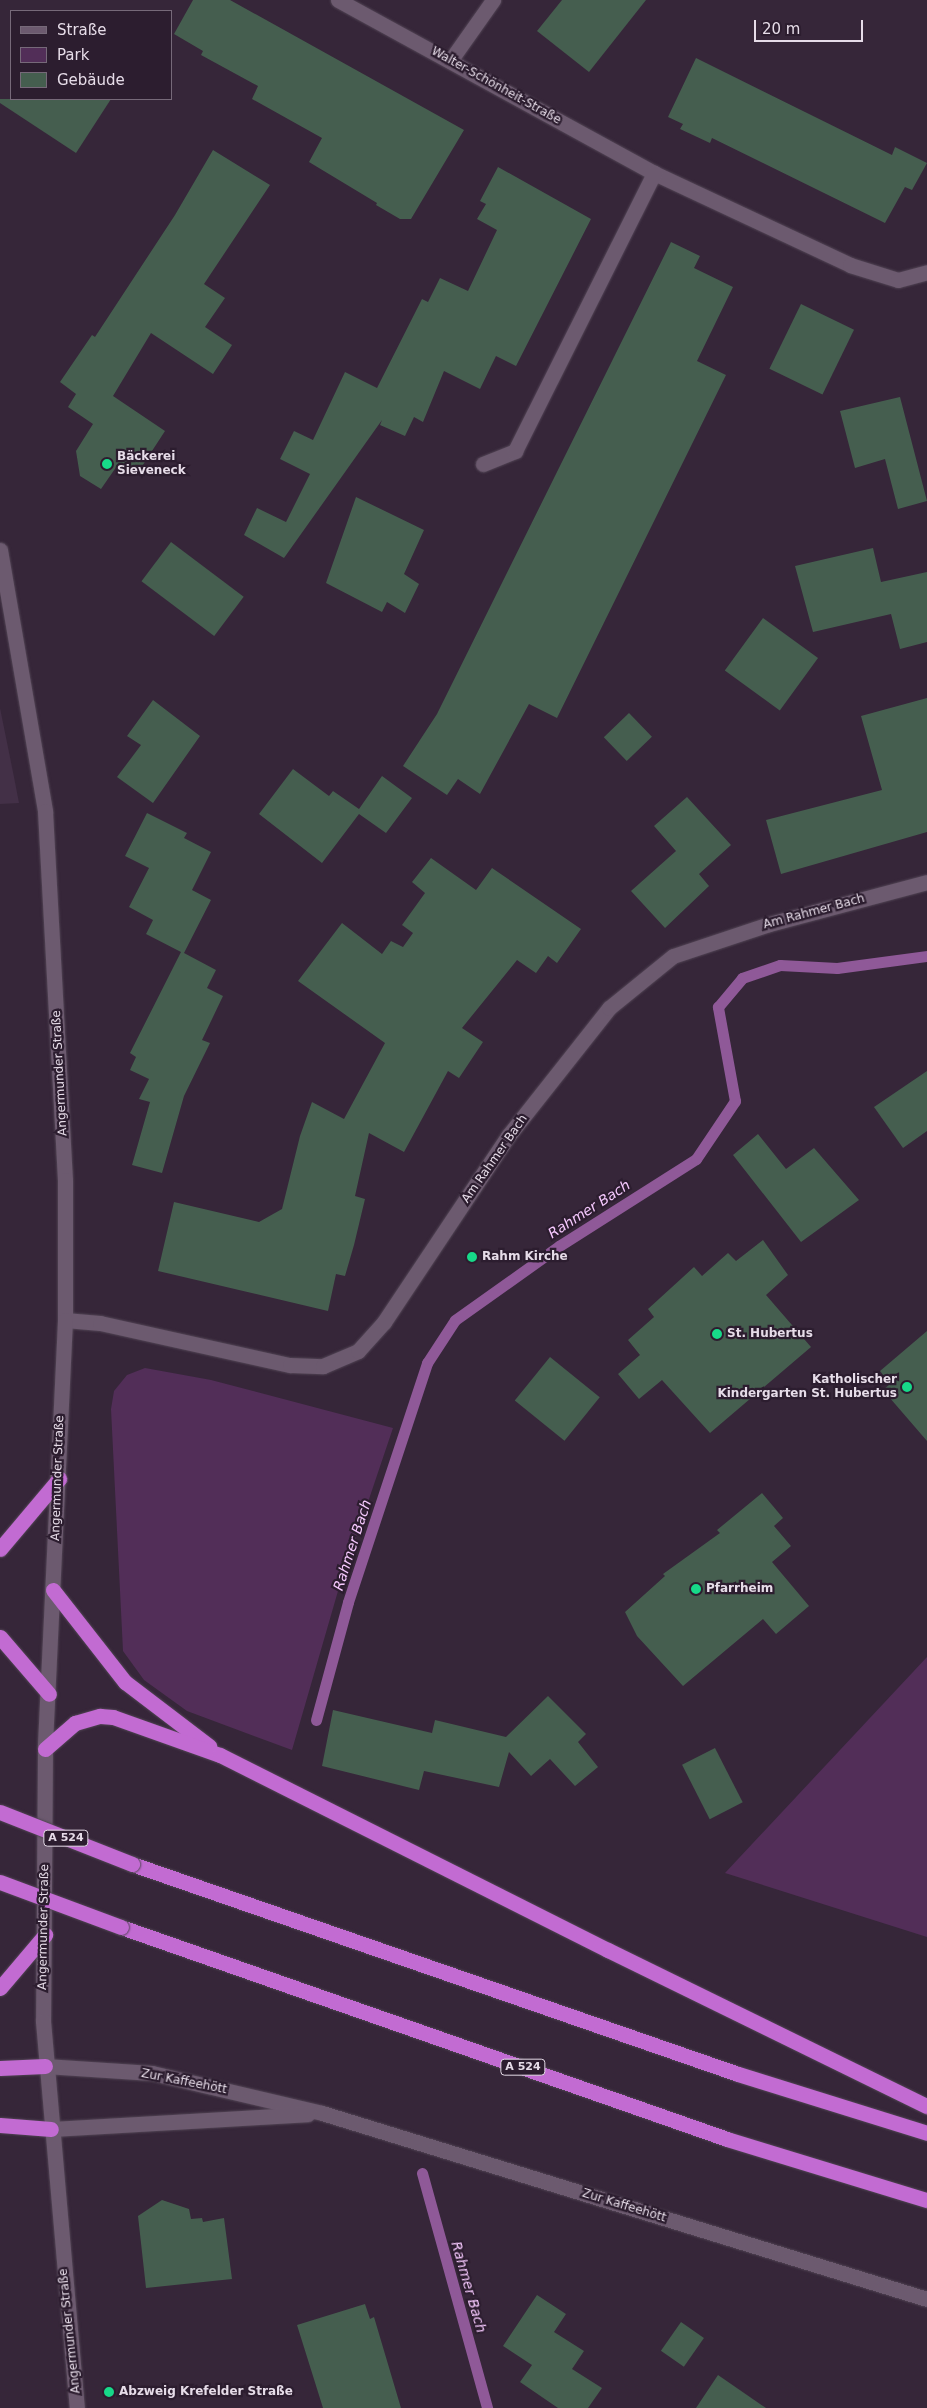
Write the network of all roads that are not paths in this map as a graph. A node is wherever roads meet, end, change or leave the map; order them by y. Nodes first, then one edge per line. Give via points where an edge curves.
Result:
1 (338, 0) edge
2 (493, 0) edge
3 (450, 60) junction
4 (654, 173) junction
5 (927, 272) edge
6 (483, 464) dead end
7 (0, 550) edge
8 (927, 882) edge
9 (65, 1320) junction
10 (59, 1479) junction
11 (0, 1549) edge
12 (53, 1590) junction
13 (0, 1637) edge
14 (49, 1694) junction
15 (45, 1749) junction
16 (220, 1755) junction
17 (0, 1812) edge
18 (0, 1882) edge
19 (45, 1935) junction
20 (0, 1988) edge
21 (45, 2066) junction
22 (0, 2068) edge
23 (927, 2106) edge
24 (322, 2113) junction
25 (0, 2125) edge
26 (51, 2129) junction
27 (927, 2133) edge
28 (927, 2200) edge
29 (927, 2300) edge
30 (77, 2408) edge

1 - 3 street, Walter-Schönheit-Straße
2 - 3 street
3 - 4 street, Walter-Schönheit-Straße
4 - 5 street, Walter-Schönheit-Straße via 850,265 898,280
4 - 6 street via 515,451
7 - 9 street, Angermunder Straße via 45,811 66,1190
8 - 9 street, Am Rahmer Bach via 769,924 673,956 609,1008 514,1129 384,1322 358,1351 323,1366 290,1365 100,1323
9 - 10 street, Angermunder Straße
10 - 11 highway
10 - 12 street, Angermunder Straße
12 - 14 street, Angermunder Straße
12 - 16 highway via 125,1682
13 - 14 highway
14 - 15 street, Angermunder Straße
15 - 16 highway via 75,1723 107,1717
15 - 19 street, Angermunder Straße
16 - 23 highway
17 - 27 highway, A 524, bridge via 132,1864 738,2074
18 - 28 highway, A 524, bridge via 727,2139
19 - 20 highway
19 - 21 street, Angermunder Straße
21 - 22 highway
21 - 24 street, Zur Kaffeehött via 152,2073
21 - 26 street, Angermunder Straße
24 - 26 street, Zur Kaffeehött
24 - 29 street, Zur Kaffeehött
25 - 26 highway
26 - 30 street, Angermunder Straße

